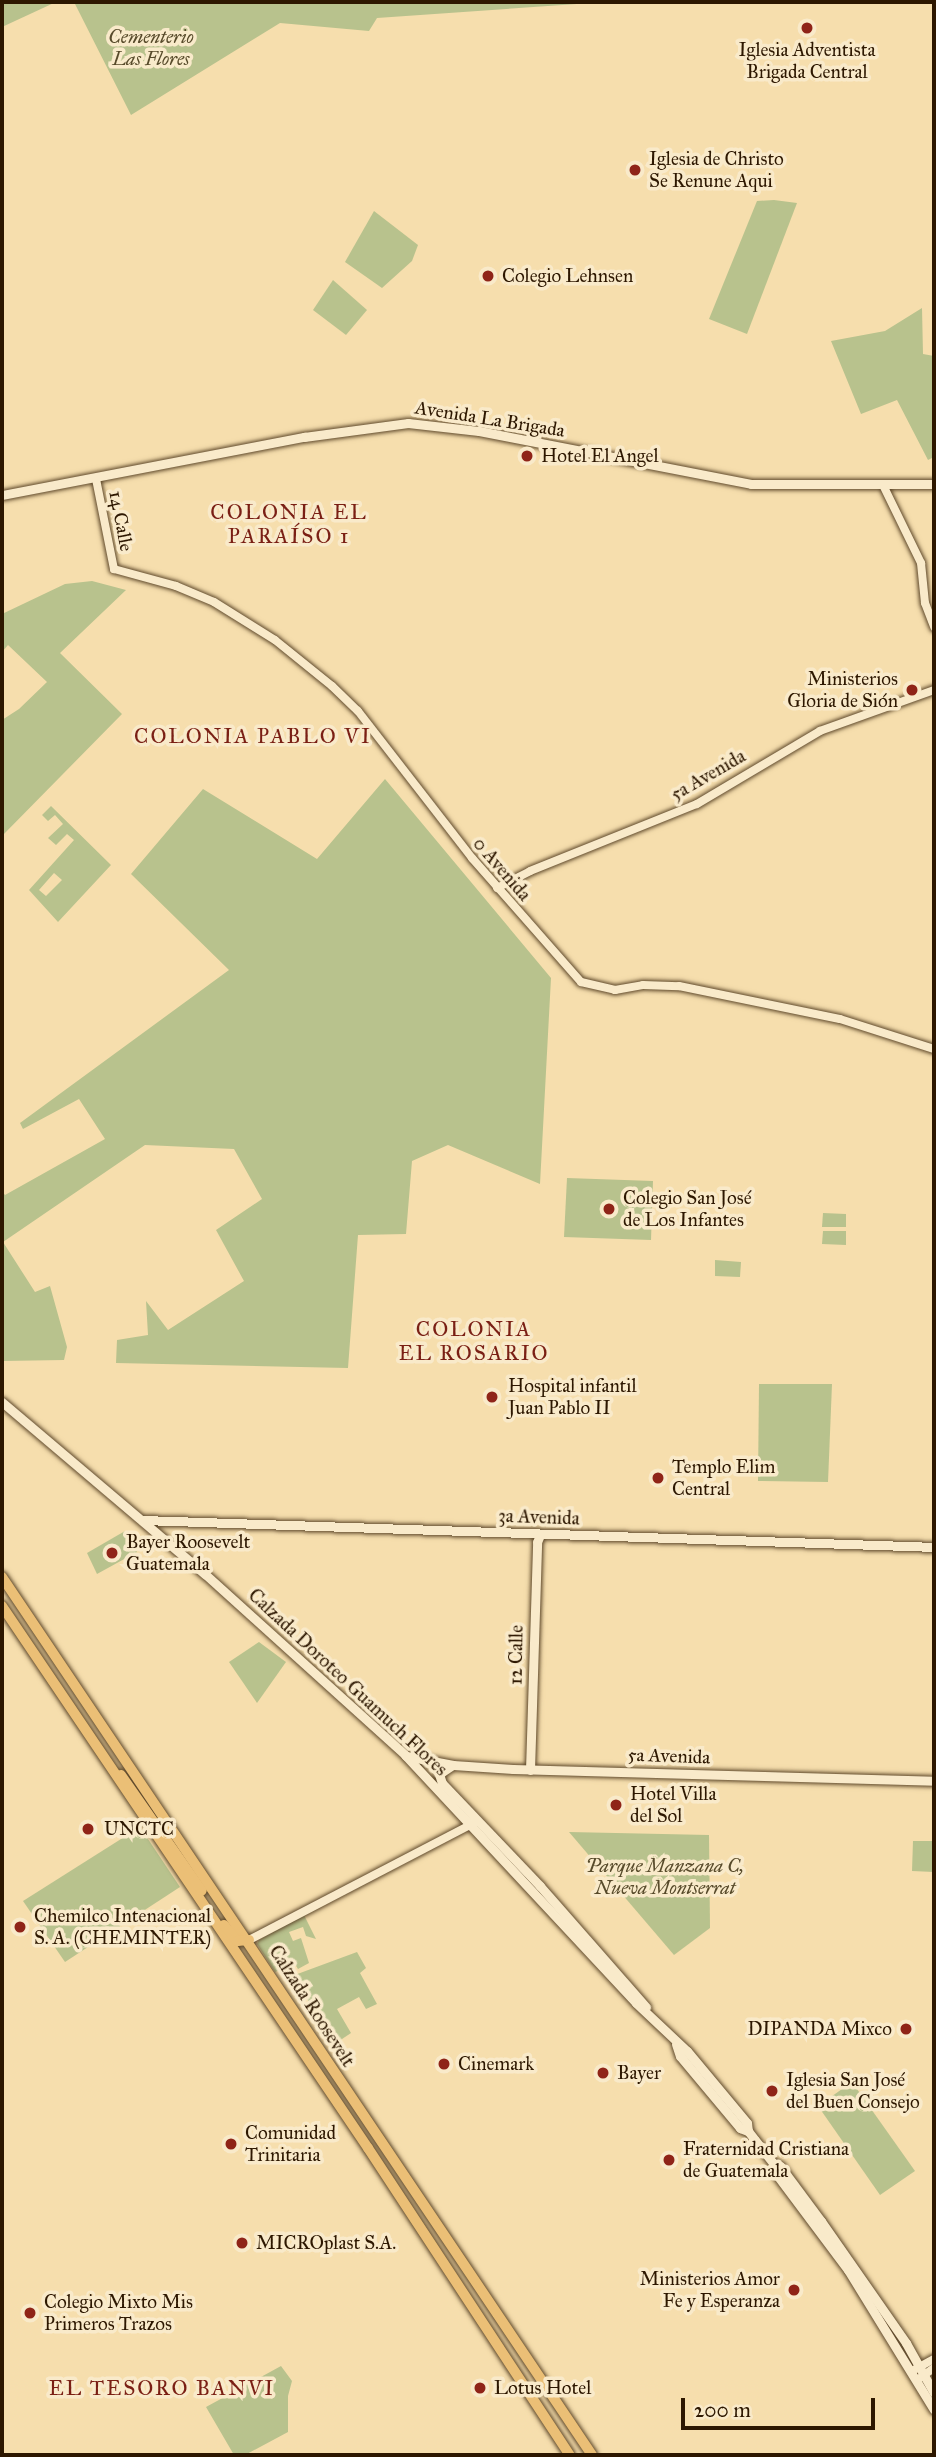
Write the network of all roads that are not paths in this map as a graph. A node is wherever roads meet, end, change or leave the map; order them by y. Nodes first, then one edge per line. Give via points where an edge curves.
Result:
1 (96, 479) junction
2 (934, 484) edge
3 (883, 485) junction
4 (2, 495) edge
5 (114, 569) joint
6 (934, 627) edge
7 (934, 690) edge
8 (497, 888) junction
9 (934, 1049) edge
10 (2, 1402) edge
11 (143, 1520) junction
12 (184, 1523) junction
13 (537, 1537) junction
14 (169, 1543) junction
15 (934, 1547) edge
16 (2, 1577) edge
17 (2, 1593) edge
18 (2, 1606) edge
19 (405, 1755) junction
20 (104, 1759) junction
21 (453, 1765) junction
22 (530, 1770) junction
23 (934, 1781) edge
24 (474, 1823) junction
25 (249, 1940) junction
26 (276, 2014) junction
27 (320, 2053) junction
28 (423, 2232) junction
29 (474, 2282) junction
30 (462, 2292) junction
31 (934, 2360) edge
32 (528, 2365) junction
33 (934, 2368) edge
34 (919, 2373) junction
35 (934, 2392) edge
36 (934, 2410) edge
37 (570, 2455) edge
38 (592, 2455) edge

1 - 3 main road, Avenida La Brigada via 304,437 408,423 479,431 751,484
1 - 4 main road, Avenida La Brigada
1 - 5 street, 14 Calle
2 - 3 main road, Avenida La Brigada
3 - 6 street via 921,563 925,603
5 - 8 street, 0 Avenida via 214,602 275,640 332,686 358,711
7 - 8 street, 5a Avenida via 820,731 697,804
8 - 9 street, 0 Avenida via 582,982 615,990 651,984 679,986 840,1019
10 - 11 main road, Calzada Doroteo Guamuch Flores
11 - 12 main road, 3a Avenida
11 - 14 main road, Calzada Doroteo Guamuch Flores
12 - 13 main road, 3a Avenida
12 - 14 main road via 168,1531
13 - 15 main road, 3a Avenida
13 - 22 main road, 12 Calle
14 - 19 main road, Calzada Doroteo Guamuch Flores
16 - 17 highway via 8,1591
16 - 25 highway, Calzada Roosevelt
18 - 20 highway, Calzada Roosevelt
19 - 21 main road, 5a Avenida
19 - 24 main road, Calzada Doroteo Guamuch Flores
20 - 25 highway via 133,1788 231,1935 239,1942
20 - 26 highway, Calzada Roosevelt
21 - 22 main road, 5a Avenida
21 - 24 main road, Calzada Doroteo Guamuch Flores via 441,1771 439,1779
22 - 23 main road, 5a Avenida
24 - 25 street
24 - 34 main road, Calzada Doroteo Guamuch Flores via 676,2044 680,2056 740,2128 780,2166 843,2251
25 - 27 highway, Calzada Roosevelt
26 - 27 highway via 288,2015 306,2042
26 - 28 highway, Calzada Roosevelt
27 - 29 highway, Calzada Roosevelt
28 - 29 highway via 437,2244 463,2283
28 - 30 highway, Calzada Roosevelt
29 - 32 highway, Calzada Roosevelt
30 - 32 highway via 475,2294 515,2354
30 - 37 highway, Calzada Roosevelt
31 - 34 street
32 - 38 highway, Calzada Roosevelt
33 - 34 street
34 - 35 main road, Calzada Doroteo Guamuch Flores
34 - 36 main road, Calzada Doroteo Guamuch Flores

